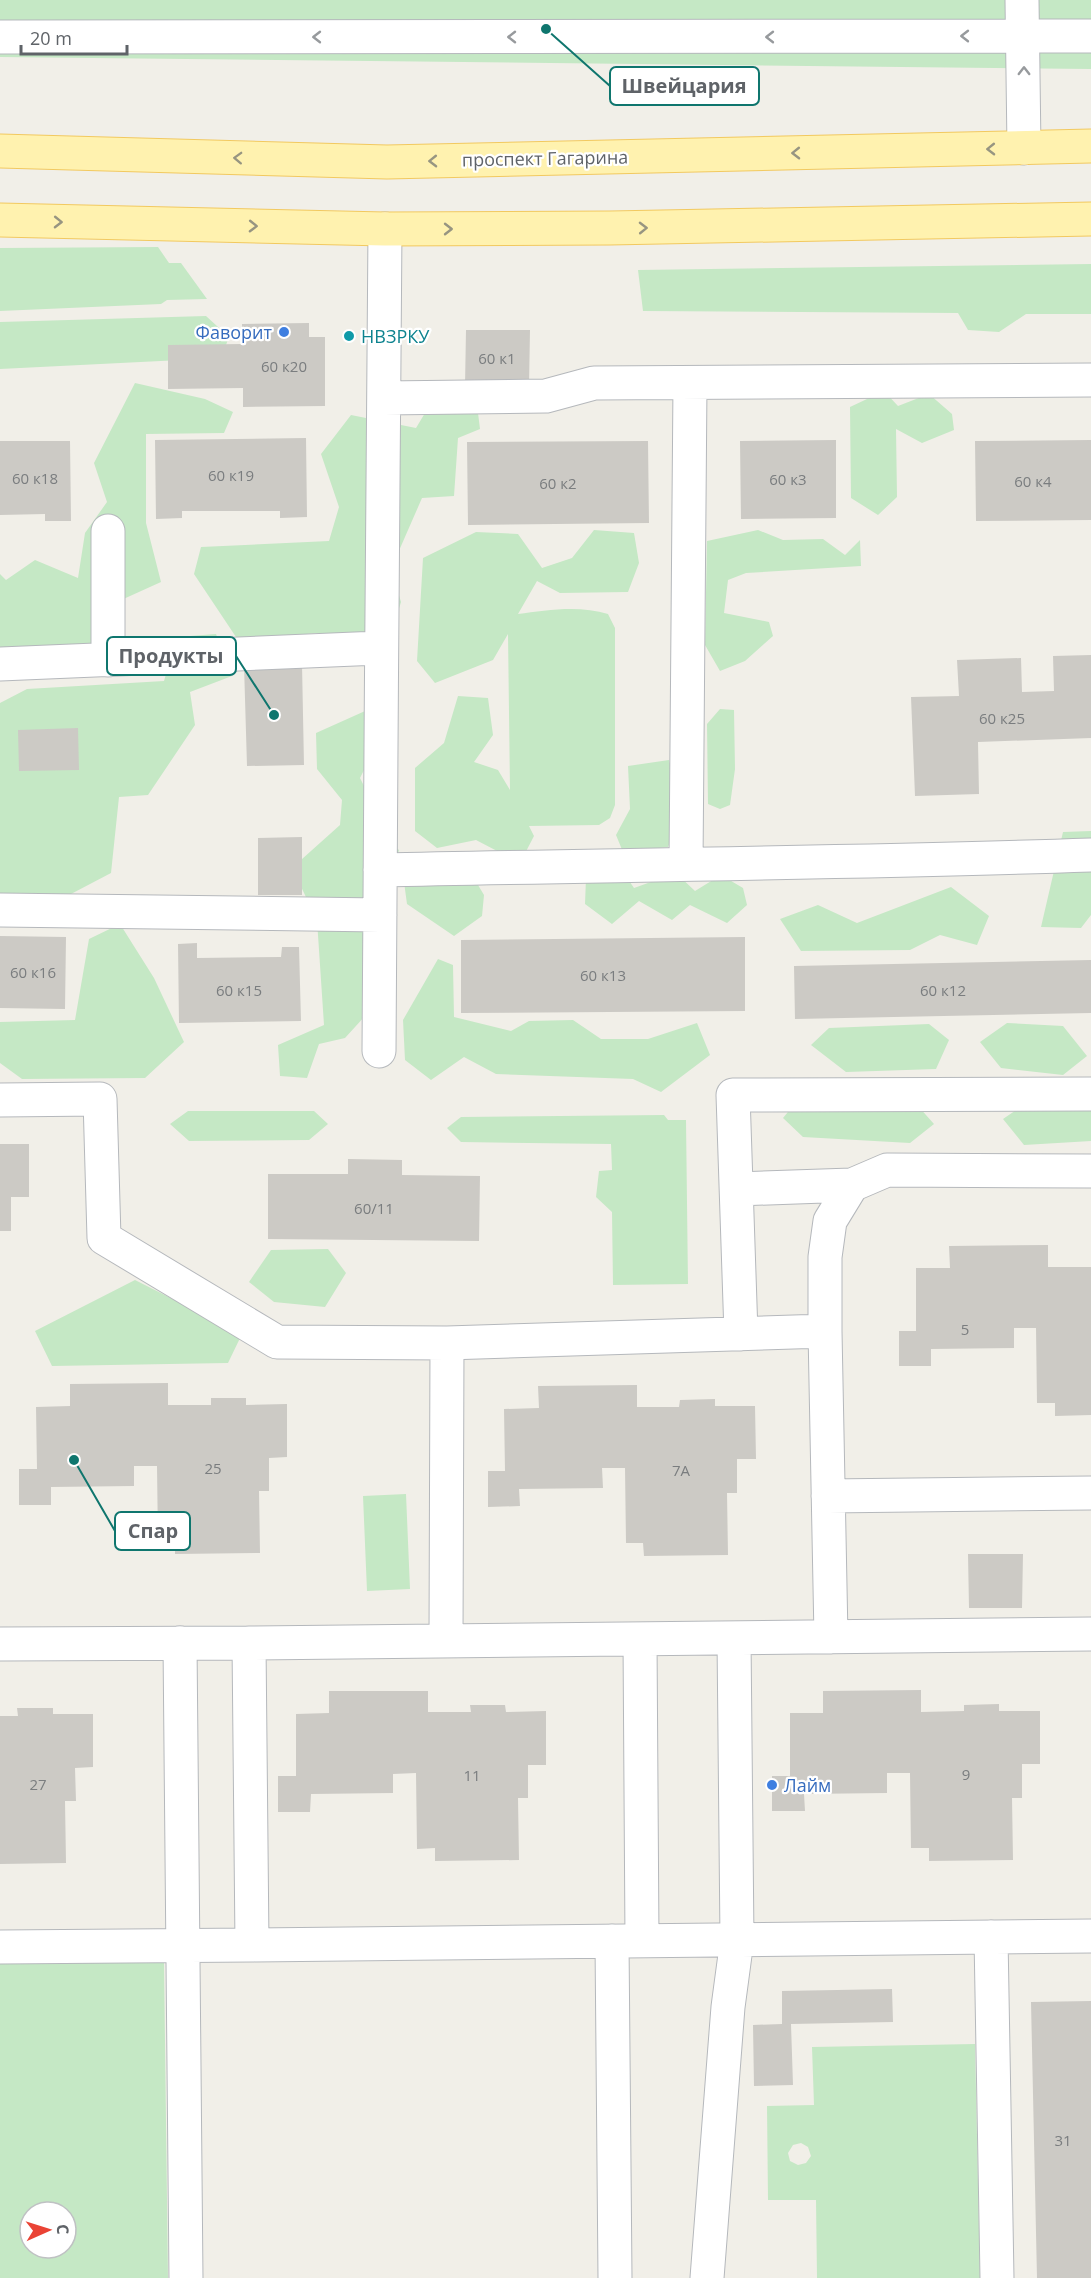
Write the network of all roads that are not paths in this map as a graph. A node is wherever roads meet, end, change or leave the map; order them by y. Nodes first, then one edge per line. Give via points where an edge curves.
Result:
1 (1022, 0) edge
2 (1023, 36) junction
3 (1091, 36) edge
4 (0, 38) edge
5 (1091, 146) edge
6 (1024, 148) junction
7 (0, 151) edge
8 (1091, 219) edge
9 (0, 220) edge
10 (385, 229) junction
11 (1091, 380) edge
12 (690, 384) junction
13 (384, 398) junction
14 (108, 531) dead end
15 (380, 648) junction
16 (108, 660) junction
17 (0, 664) edge
18 (1091, 855) edge
19 (686, 864) junction
20 (380, 870) junction
21 (0, 910) edge
22 (380, 915) junction
23 (379, 1051) dead end
24 (1091, 1094) edge
25 (0, 1100) edge
26 (1091, 1171) edge
27 (852, 1185) junction
28 (737, 1189) junction
29 (825, 1331) junction
30 (741, 1334) junction
31 (447, 1343) junction
32 (1091, 1493) edge
33 (828, 1496) junction
34 (1091, 1634) edge
35 (831, 1636) junction
36 (734, 1638) junction
37 (640, 1639) junction
38 (446, 1640) junction
39 (180, 1643) junction
40 (249, 1643) junction
41 (0, 1644) edge
42 (1091, 1936) edge
43 (991, 1937) junction
44 (737, 1940) junction
45 (627, 1941) junction
46 (252, 1944) junction
47 (182, 1945) junction
48 (0, 1947) edge
49 (186, 2278) edge
50 (615, 2278) edge
51 (707, 2278) edge
52 (997, 2278) edge

1 - 2 street
2 - 3 street
2 -> 4 street
6 -> 2 street
5 - 6 main road, проспект Гагарина
6 -> 7 main road, проспект Гагарина via 387,162
10 -> 8 main road
9 -> 10 main road
10 - 13 street
11 - 12 street
12 - 13 street via 594,383 546,396
12 - 19 street
13 - 15 street
14 - 16 street
15 - 16 street
15 - 20 street
16 - 17 street
18 - 19 street
19 - 20 street
20 - 22 street
21 - 22 street
22 - 23 street
24 - 28 street via 733,1095
25 - 31 street via 100,1099 104,1238 277,1342
26 - 27 street via 887,1170
27 - 28 street
27 - 29 street via 830,1221 825,1257
28 - 30 street
29 - 30 street
29 - 33 street
30 - 31 street
31 - 38 street
32 - 33 street
33 - 35 street
34 - 35 street
35 - 36 street
36 - 37 street
36 - 44 street
37 - 38 street
37 - 45 street
38 - 40 street
39 - 40 street
39 - 41 street
39 - 47 street
40 - 46 street
42 - 43 street
43 - 44 street
43 - 52 street
44 - 45 street
44 - 51 street via 728,2007
45 - 46 street
45 - 50 street
46 - 47 street
47 - 48 street
47 - 49 street

